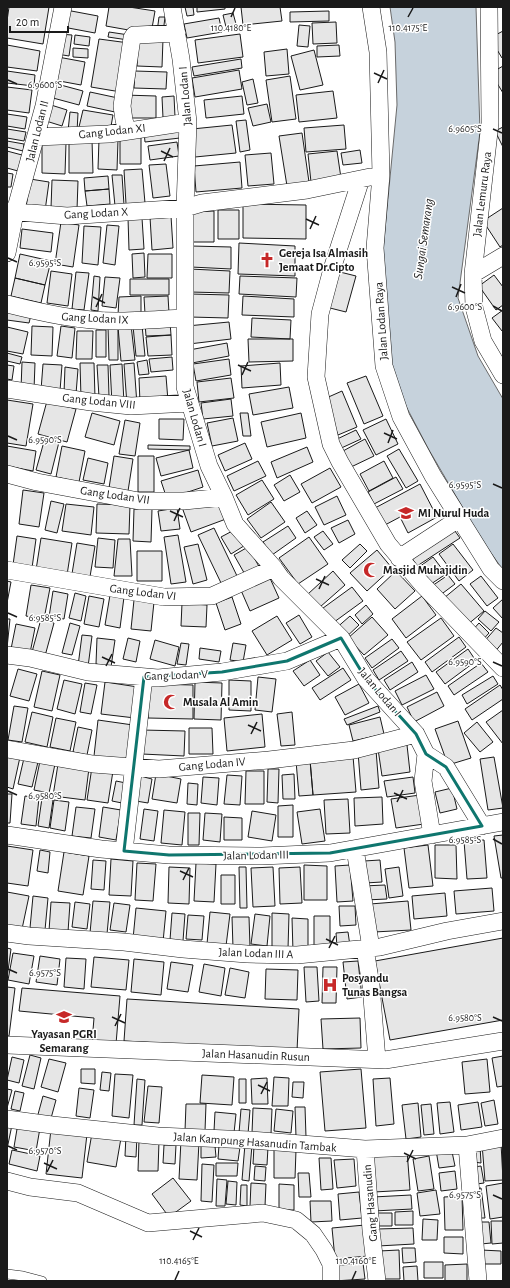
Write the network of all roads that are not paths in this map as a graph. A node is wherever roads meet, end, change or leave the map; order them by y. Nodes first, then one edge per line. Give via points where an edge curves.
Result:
1 (63, 7) edge
2 (172, 7) edge
3 (371, 7) edge
4 (488, 7) edge
5 (177, 33) junction
6 (497, 120) edge
7 (188, 122) junction
8 (127, 130) junction
9 (36, 137) junction
10 (381, 175) junction
11 (361, 179) junction
12 (185, 208) junction
13 (11, 212) edge
14 (7, 253) edge
15 (503, 256) edge
16 (473, 274) junction
17 (7, 304) edge
18 (184, 318) junction
19 (503, 375) edge
20 (7, 389) edge
21 (190, 403) junction
22 (7, 474) edge
23 (224, 497) junction
24 (460, 518) junction
25 (399, 558) junction
26 (274, 568) junction
27 (7, 570) edge
28 (503, 580) edge
29 (341, 638) junction
30 (7, 654) edge
31 (503, 668) edge
32 (144, 677) junction
33 (416, 734) junction
34 (7, 748) edge
35 (426, 754) junction
36 (134, 767) junction
37 (503, 822) edge
38 (482, 826) junction
39 (7, 835) edge
40 (432, 835) junction
41 (355, 849) junction
42 (124, 851) junction
43 (503, 921) edge
44 (7, 933) edge
45 (368, 949) junction
46 (503, 1041) edge
47 (7, 1045) edge
48 (377, 1060) junction
49 (7, 1119) edge
50 (503, 1138) edge
51 (467, 1145) junction
52 (365, 1149) junction
53 (7, 1181) edge
54 (7, 1274) edge
55 (42, 1281) edge
56 (331, 1281) edge
57 (377, 1281) edge
58 (478, 1281) edge

1 - 9 street, Jalan Lodan II
2 - 5 street, Jalan Lodan I
3 - 10 street, Jalan Lodan Raya via 378,52
4 - 6 street, Jalan Lemuru Raya
5 - 7 street, Jalan Lodan I
5 - 8 street via 134,35 132,38 122,106
6 - 16 street, Jalan Lemuru Raya
7 - 8 street, Gang Lodan XI
7 - 12 street, Jalan Lodan I
8 - 9 street, Gang Lodan XI via 110,134
9 - 13 street, Jalan Lodan II
10 - 11 street, Gang Lodan X
10 - 24 street, Jalan Lodan Raya via 375,248 384,366 401,417 433,476
11 - 12 street, Gang Lodan X via 306,190 202,203
11 - 25 street via 320,314 316,377 331,444 388,544
12 - 13 street, Gang Lodan X via 67,216
12 - 18 street, Jalan Lodan I
13 - 14 street, Jalan Lodan II
15 - 16 street
16 - 19 street, Jalan Lemuru Raya via 474,307 483,341
17 - 18 street, Gang Lodan IX via 44,314 80,319 116,321
18 - 21 street, Jalan Lodan I via 185,387
20 - 21 street, Gang Lodan VIII via 131,406
21 - 23 street, Jalan Lodan I via 209,466
22 - 23 street, Gang Lodan VII via 139,501 184,501
23 - 26 street, Jalan Lodan I via 235,524
24 - 25 street
24 - 28 street, Jalan Lodan Raya via 491,569
25 - 31 street
26 - 27 street, Gang Lodan VI via 212,596 188,598 164,597
26 - 29 street, Jalan Lodan I
29 - 32 street, Gang Lodan V via 287,661 222,672
29 - 33 street, Jalan Lodan I via 366,679
30 - 32 street, Gang Lodan V via 88,672
32 - 36 street
33 - 35 street, Jalan Lodan I
33 - 36 street, Gang Lodan IV via 346,751 160,769
34 - 36 street, Gang Lodan IV via 93,764
35 - 38 street via 446,767
35 - 40 street via 423,781
36 - 42 street
37 - 38 street, Jalan Lodan III
38 - 40 street, Jalan Lodan III
39 - 42 street, Jalan Lodan III via 101,850
40 - 41 street, Jalan Lodan III
41 - 42 street, Jalan Lodan III via 330,853 262,856 169,855
41 - 45 street
43 - 45 street, Jalan Lodan III A
44 - 45 street, Jalan Lodan III A via 247,954 297,955
45 - 48 street
46 - 48 street, Jalan Hasanudin Rusun
47 - 48 street, Jalan Hasanudin Rusun
49 - 52 street, Jalan Kampung Hasanudin Tambak via 158,1136
50 - 51 street, Jalan Kampung Hasanudin Tambak
51 - 52 street, Jalan Kampung Hasanudin Tambak
51 - 58 street
52 - 57 street, Gang Hasanudin
53 - 56 street via 30,1187 78,1192 148,1222 263,1213 296,1220 313,1234 324,1250 331,1264
54 - 55 lane

